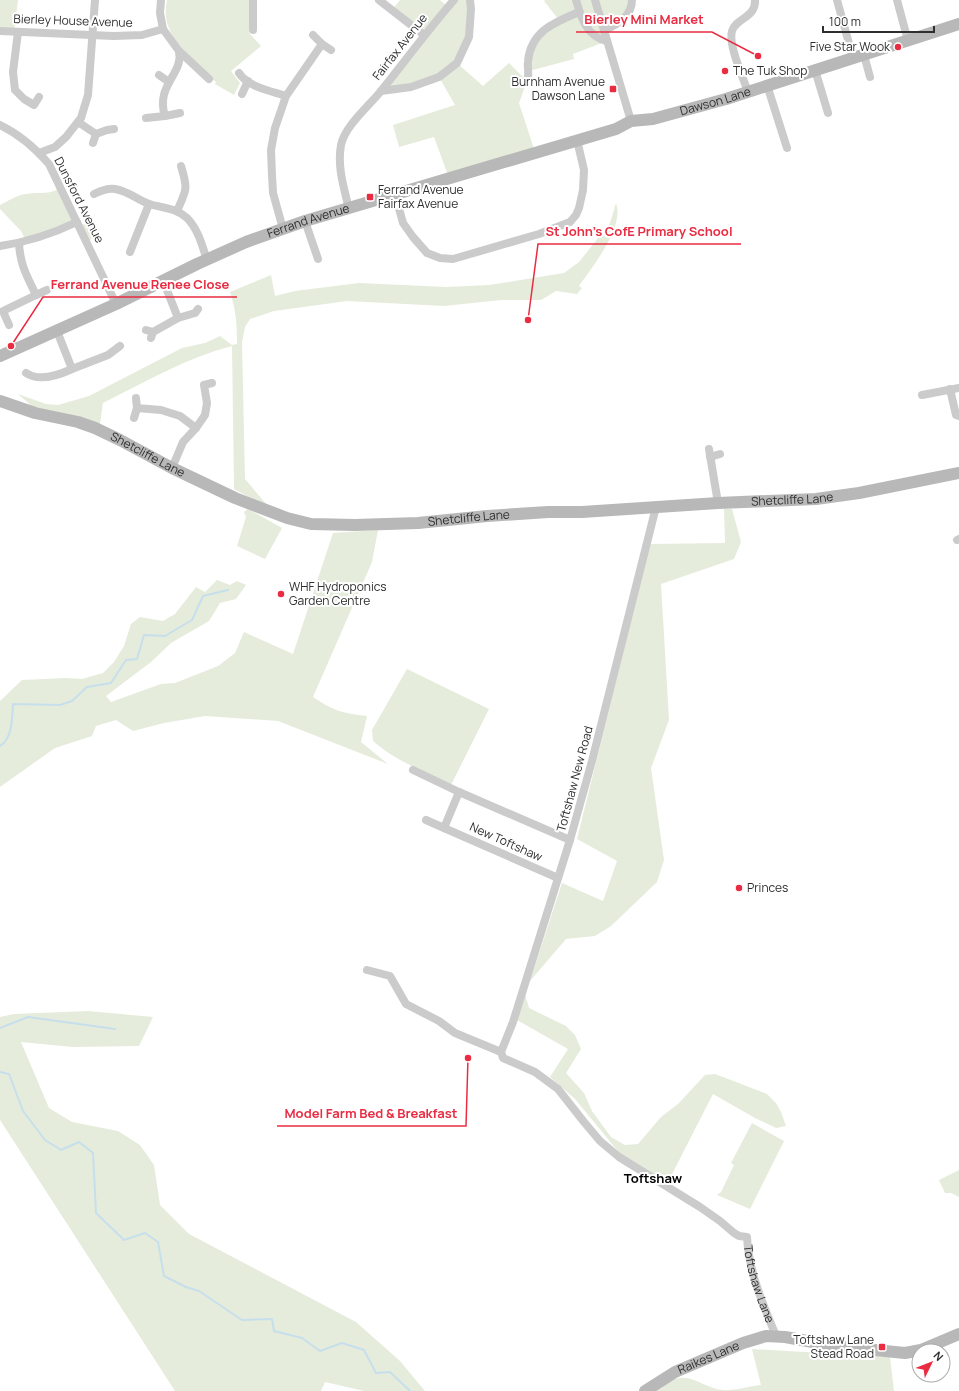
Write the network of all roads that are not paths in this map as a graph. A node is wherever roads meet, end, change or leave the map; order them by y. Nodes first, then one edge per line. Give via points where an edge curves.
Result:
1 (95, 0) edge
2 (161, 0) edge
3 (253, 0) edge
4 (379, 0) edge
5 (454, 0) edge
6 (470, 0) edge
7 (576, 0) edge
8 (595, 0) edge
9 (632, 0) edge
10 (755, 0) edge
11 (837, 0) edge
12 (897, 0) edge
13 (579, 12) junction
14 (959, 24) edge
15 (163, 29) junction
16 (253, 30) dead end
17 (605, 30) junction
18 (0, 31) edge
19 (18, 32) junction
20 (313, 35) dead end
21 (424, 35) junction
22 (93, 36) junction
23 (607, 41) junction
24 (908, 41) junction
25 (322, 44) junction
26 (331, 50) dead end
27 (179, 51) junction
28 (858, 56) junction
29 (815, 70) junction
30 (239, 73) dead end
31 (159, 75) dead end
32 (528, 77) dead end
33 (870, 77) dead end
34 (209, 79) dead end
35 (248, 81) junction
36 (169, 82) junction
37 (767, 85) junction
38 (381, 91) junction
39 (748, 92) junction
40 (242, 94) dead end
41 (286, 96) junction
42 (39, 97) dead end
43 (180, 113) dead end
44 (828, 114) dead end
45 (165, 116) junction
46 (146, 118) dead end
47 (631, 121) junction
48 (78, 122) junction
49 (0, 125) edge
50 (114, 129) dead end
51 (96, 134) junction
52 (577, 140) junction
53 (93, 142) dead end
54 (787, 148) dead end
55 (40, 153) junction
56 (181, 166) dead end
57 (94, 194) dead end
58 (396, 194) junction
59 (149, 204) junction
60 (349, 208) junction
61 (177, 211) junction
62 (305, 221) junction
63 (77, 222) junction
64 (283, 229) junction
65 (19, 243) junction
66 (0, 246) edge
67 (130, 252) dead end
68 (318, 259) dead end
69 (207, 260) junction
70 (163, 280) junction
71 (47, 290) dead end
72 (36, 295) junction
73 (116, 304) junction
74 (2, 311) edge
75 (197, 312) dead end
76 (178, 318) junction
77 (9, 325) dead end
78 (57, 331) junction
79 (150, 333) dead end
80 (120, 346) dead end
81 (0, 356) edge
82 (72, 369) junction
83 (29, 378) dead end
84 (212, 382) dead end
85 (959, 388) edge
86 (950, 389) junction
87 (922, 395) dead end
88 (136, 398) dead end
89 (0, 401) edge
90 (137, 408) junction
91 (959, 416) edge
92 (134, 418) dead end
93 (196, 428) junction
94 (720, 454) dead end
95 (172, 468) junction
96 (959, 473) edge
97 (718, 503) junction
98 (656, 507) junction
99 (413, 770) dead end
100 (459, 792) junction
101 (426, 820) dead end
102 (444, 828) junction
103 (570, 840) junction
104 (558, 878) junction
105 (367, 970) dead end
106 (501, 1052) junction
107 (959, 1334) edge
108 (776, 1336) junction
109 (645, 1391) edge

1 - 22 street
2 - 15 street
3 - 16 street
4 - 21 street
5 - 21 street, Fairfax Avenue
6 - 38 street, Fairfax Avenue via 469,37 457,63 439,77 411,87
7 - 13 street
8 - 17 street
9 - 17 street via 632,7 625,18
10 - 39 street via 756,6 751,13 734,27 731,43
11 - 28 street
12 - 24 street
13 - 23 street via 591,33
13 - 32 street via 543,29 533,43 528,62
14 - 24 street, Dawson Lane
15 - 22 street, Bierley House Avenue via 142,35
15 - 27 street
17 - 23 street
18 - 19 street, Bierley House Avenue
19 - 22 street, Bierley House Avenue
19 - 42 street via 13,72 15,90 34,104
20 - 25 street
21 - 38 street, Fairfax Avenue
22 - 48 street via 88,95
23 - 47 street
24 - 28 street, Dawson Lane
25 - 26 street
25 - 41 street
27 - 34 street
27 - 36 street via 180,61
28 - 29 street, Dawson Lane
28 - 33 street
29 - 37 street, Dawson Lane
29 - 44 street
30 - 35 street
31 - 36 street
35 - 40 street
35 - 41 street
36 - 45 street via 163,94
37 - 39 street, Dawson Lane
37 - 54 street
38 - 60 street, Fairfax Avenue via 348,129 341,145 339,168
39 - 47 street, Dawson Lane via 653,119
41 - 64 street via 275,128 271,150 273,193
43 - 45 street
45 - 46 street
47 - 52 street, Ferrand Avenue via 616,129
48 - 51 street
48 - 55 street via 55,146
49 - 55 street, Dunsford Avenue
50 - 51 street
51 - 53 street
52 - 58 street, Ferrand Avenue
52 - 58 street via 584,170 579,208 570,222 539,234 452,259 440,258 428,253 403,223
55 - 63 street, Dunsford Avenue via 49,164
56 - 61 street via 187,184
57 - 59 street via 101,190 114,189 127,192
58 - 60 street, Ferrand Avenue
59 - 61 street
59 - 67 street
60 - 62 street, Ferrand Avenue
61 - 69 street via 187,218 198,232
62 - 64 street, Ferrand Avenue
62 - 68 street
63 - 65 street via 38,239
63 - 73 street, Dunsford Avenue
64 - 69 street, Ferrand Avenue
65 - 66 street
65 - 72 street via 19,257
69 - 70 street, Ferrand Avenue
70 - 73 street, Ferrand Avenue
70 - 76 street
71 - 72 street
72 - 74 street
73 - 78 street, Ferrand Avenue
74 - 77 street
75 - 76 street
76 - 79 street
78 - 81 street, Ferrand Avenue
78 - 82 street
80 - 82 street via 108,357
82 - 83 street via 49,376
84 - 93 street via 204,385 207,403 205,415
85 - 86 street
86 - 87 street
86 - 91 street via 956,415
88 - 90 street
89 - 95 street, Shetcliffe Lane via 95,428
90 - 92 street
90 - 93 street via 161,410 180,416
93 - 95 street via 183,442
94 - 97 street via 710,453
95 - 98 street, Shetcliffe Lane via 235,498 287,518 311,524 418,523 487,516
96 - 97 street, Shetcliffe Lane via 859,494 816,499
97 - 98 street, Shetcliffe Lane
98 - 103 street, Toftshaw New Road
99 - 100 street
100 - 102 street
100 - 103 street
101 - 102 street, New Toftshaw
102 - 104 street, New Toftshaw
103 - 104 street, Toftshaw New Road
104 - 106 street, Toftshaw New Road via 513,1022
105 - 106 street via 390,976 406,1004 439,1021 454,1033
106 - 108 street, Toftshaw Lane via 503,1058 535,1072 558,1089 600,1141 618,1157 710,1214 734,1233 747,1237 753,1277
107 - 108 street, Toftshaw Lane via 921,1350 905,1353 835,1346
108 - 109 street, Raikes Lane via 766,1336 743,1343 675,1372

